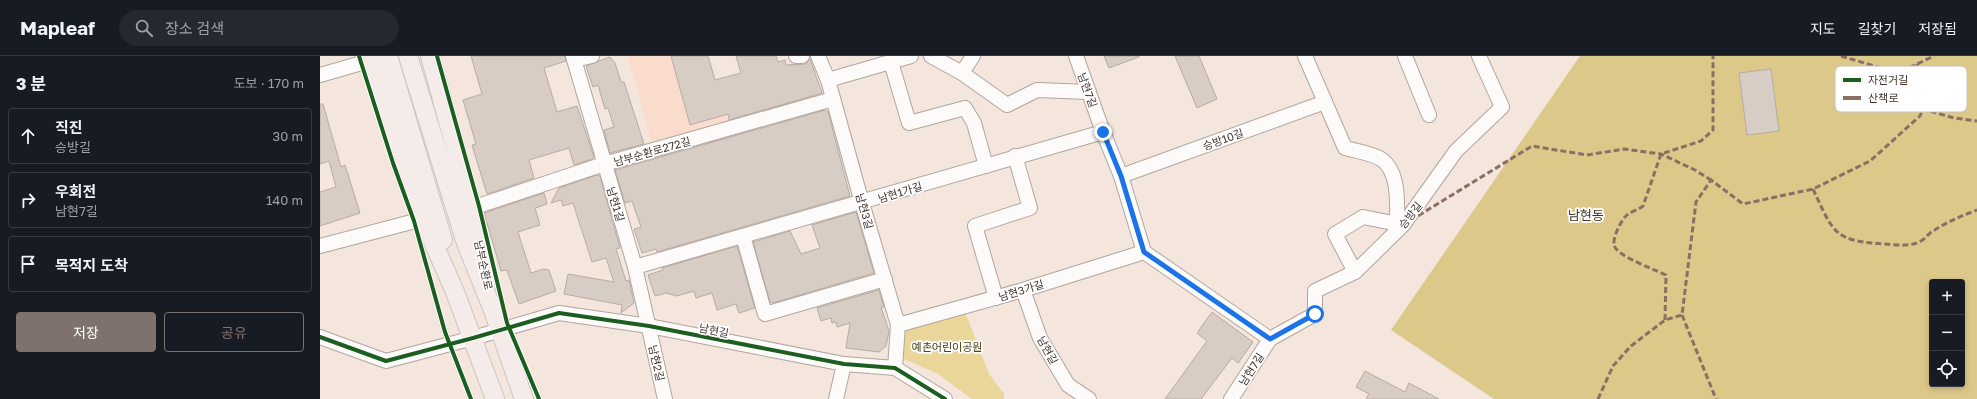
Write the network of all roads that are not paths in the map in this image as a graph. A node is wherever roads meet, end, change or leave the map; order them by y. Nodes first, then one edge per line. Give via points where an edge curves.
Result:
1 (408, 56) edge
2 (430, 56) edge
3 (592, 56) edge
4 (796, 56) edge
5 (802, 56) edge
6 (818, 56) edge
7 (911, 56) edge
8 (932, 56) edge
9 (973, 56) edge
10 (1076, 56) edge
11 (1305, 56) edge
12 (1405, 56) edge
13 (1478, 56) edge
14 (377, 57) edge
15 (574, 58) edge
16 (891, 62) junction
17 (962, 73) junction
18 (320, 75) edge
19 (828, 80) junction
20 (1088, 92) junction
21 (833, 99) junction
22 (1325, 102) junction
23 (1430, 116) dead end
24 (1103, 132) junction
25 (1016, 156) junction
26 (604, 164) junction
27 (986, 166) junction
28 (1121, 176) junction
29 (862, 203) junction
30 (472, 208) junction
31 (423, 219) junction
32 (1400, 224) junction
33 (743, 236) junction
34 (320, 246) edge
35 (1144, 252) junction
36 (635, 267) junction
37 (1355, 272) junction
38 (885, 279) junction
39 (1023, 290) junction
40 (455, 292) junction
41 (996, 298) junction
42 (494, 313) junction
43 (898, 325) junction
44 (649, 326) junction
45 (500, 330) junction
46 (320, 337) edge
47 (473, 338) junction
48 (1270, 339) junction
49 (844, 364) junction
50 (895, 368) junction
51 (495, 399) edge
52 (524, 399) edge
53 (665, 399) edge
54 (836, 399) edge
55 (945, 399) edge
56 (1089, 399) edge
57 (1231, 399) edge

1 - 42 main road, 남부순환로 via 466,243
2 - 30 main road, 남부순환로
3 - 15 street, 남현1길
4 - 5 street
6 - 19 street, 남현3길
7 - 16 street
8 - 17 street
9 - 17 street
10 - 20 street, 남현7길
11 - 22 street
12 - 23 street
13 - 32 street, 승방길 via 1502,107 1456,151
14 - 18 street
14 - 31 main road
14 - 40 main road via 408,124 443,241
15 - 26 street, 남현1길
16 - 19 street
16 - 27 street via 909,123 964,108 974,123
17 - 20 street via 1007,105 1037,90
19 - 21 street, 남현3길
20 - 24 street, 남현7길
21 - 26 street, 남부순환로272길
21 - 29 street, 남현3길
22 - 28 street, 승방10길
22 - 32 street via 1345,148 1377,157 1386,165 1396,183
24 - 25 street, 남현1가길
24 - 28 street, 남현7길
25 - 27 street, 남현1가길
25 - 41 street via 1030,208 975,226
26 - 30 street, 남부순환로272길
26 - 36 street, 남현1길
27 - 29 street, 남현1가길
28 - 35 street, 남현7길
29 - 33 street, 남현1가길
29 - 38 street, 남현3길
30 - 42 main road, 남부순환로
31 - 34 street
31 - 40 main road
32 - 37 street, 승방길
32 - 37 street via 1363,217 1335,234
33 - 36 street, 남현1가길
33 - 38 street via 765,314
35 - 39 street, 남현3가길
35 - 48 street
36 - 44 street, 남현1길
37 - 48 street, 승방길 via 1315,291 1315,314
38 - 43 street, 남현3길
39 - 41 street, 남현3가길
39 - 56 street, 남현길 via 1040,338 1068,385
40 - 47 main road
41 - 43 street, 남현3가길
42 - 45 main road, 남부순환로
43 - 50 street, 남현3길
44 - 45 street, 남현길 via 559,313
44 - 49 street, 남현길
44 - 53 street, 남현2길
45 - 47 street, 남현길
45 - 52 main road, 남부순환로
46 - 47 street, 남현길 via 386,360
47 - 51 main road
48 - 57 street, 남현7길
49 - 50 street, 남현길
49 - 54 street
50 - 55 street, 남현길

